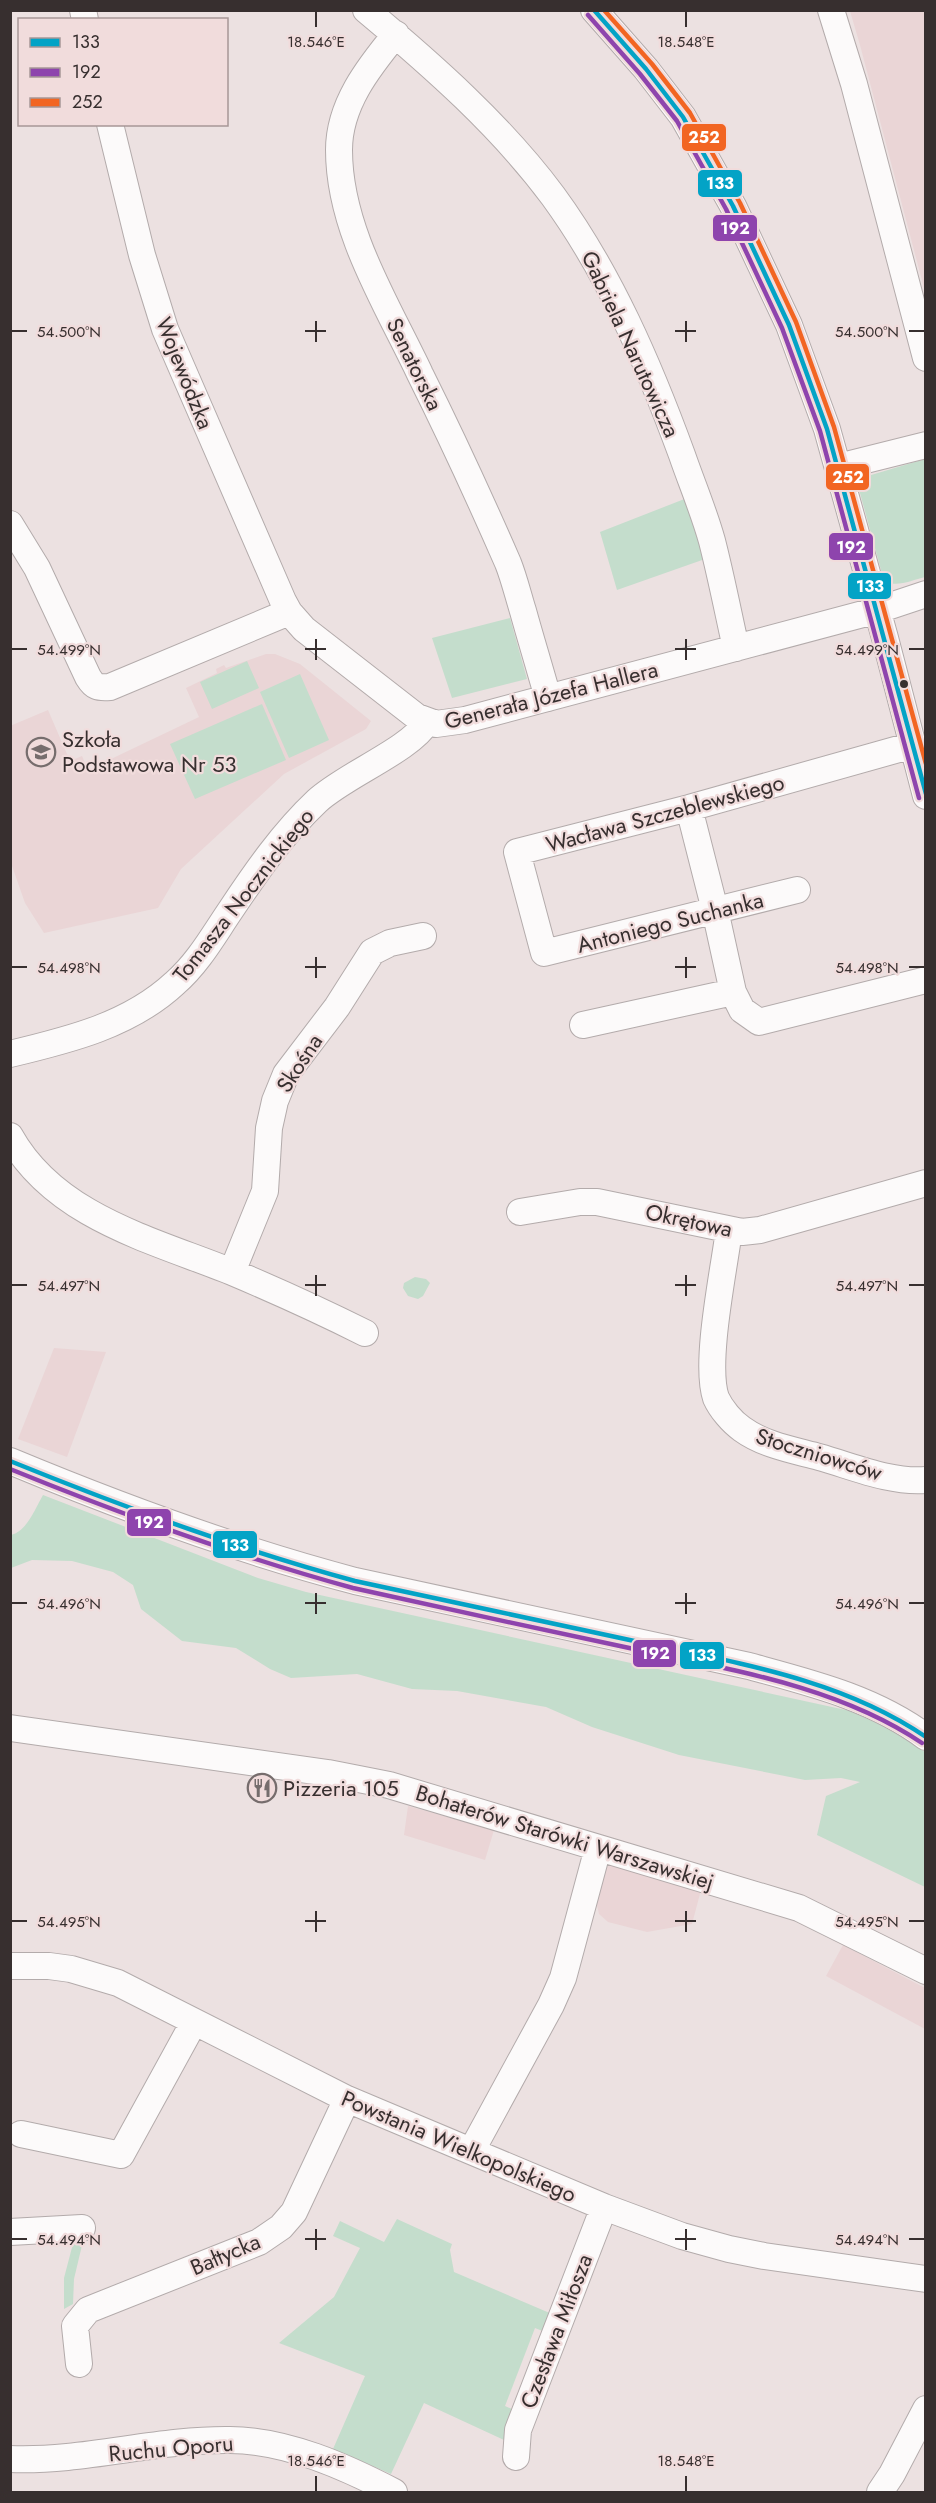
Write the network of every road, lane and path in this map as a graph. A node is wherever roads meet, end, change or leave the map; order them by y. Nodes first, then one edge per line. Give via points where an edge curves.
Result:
1 (366, 10) edge
2 (594, 10) edge
3 (831, 10) edge
4 (396, 34) junction
5 (110, 126) edge
6 (926, 358) edge
7 (926, 445) edge
8 (838, 467) junction
9 (10, 524) edge
10 (926, 594) edge
11 (878, 610) junction
12 (289, 612) junction
13 (736, 648) junction
14 (548, 698) junction
15 (427, 722) junction
16 (913, 745) junction
17 (926, 796) edge
18 (689, 808) junction
19 (797, 890) dead end
20 (715, 910) junction
21 (423, 936) dead end
22 (544, 954) joint
23 (926, 980) edge
24 (733, 992) junction
25 (583, 1025) dead end
26 (10, 1054) edge
27 (10, 1136) edge
28 (926, 1183) edge
29 (520, 1212) dead end
30 (729, 1230) junction
31 (232, 1272) junction
32 (365, 1333) dead end
33 (10, 1461) edge
34 (926, 1480) edge
35 (10, 1728) edge
36 (926, 1737) edge
37 (598, 1848) junction
38 (10, 1966) edge
39 (926, 1971) edge
40 (194, 2022) junction
41 (347, 2099) junction
42 (21, 2133) dead end
43 (472, 2150) junction
44 (604, 2207) junction
45 (82, 2228) dead end
46 (10, 2232) edge
47 (926, 2279) edge
48 (79, 2364) dead end
49 (926, 2409) edge
50 (516, 2457) dead end
51 (10, 2459) edge
52 (394, 2493) edge
53 (879, 2493) edge

1 - 4 street, Gabriela Narutowicza
2 - 8 street via 683,117 733,206 789,325
3 - 6 street
4 - 13 street, Gabriela Narutowicza via 514,149 552,195 607,283 663,402 690,477 711,540
4 - 14 street, Senatorska via 353,95 341,125 339,150 349,215 361,251 509,566
5 - 12 street, Wojewódzka via 142,255 165,329
7 - 8 street
8 - 11 street
9 - 12 street via 37,568 92,685 99,688 110,687
10 - 11 street, Generała Józefa Hallera
11 - 13 street, Generała Józefa Hallera
11 - 16 street
12 - 15 street, Generała Józefa Hallera via 304,629
13 - 14 street, Generała Józefa Hallera
14 - 15 street, Generała Józefa Hallera via 447,724
15 - 26 street, Tomasza Nocznickiego via 408,741 319,799 292,827 261,864 195,963 175,984 111,1024 70,1040
16 - 17 street
16 - 18 street, Wacława Szczeblewskiego
18 - 20 street
18 - 22 street, Wacława Szczeblewskiego via 517,852
19 - 20 street, Antoniego Suchanka
20 - 22 street, Antoniego Suchanka
20 - 24 street
21 - 31 street, Skośna via 390,943 372,952 337,1007 286,1074 274,1101 264,1191
23 - 24 street via 759,1022 742,1010
24 - 25 street
27 - 31 street via 59,1191 95,1217
28 - 30 street, Okrętowa via 760,1230
29 - 30 street, Okrętowa via 597,1202
30 - 34 street, Stoczniowców via 712,1368 717,1399 726,1414 740,1428 776,1445 890,1476
31 - 32 street
33 - 36 street via 215,1540 293,1565 803,1681 867,1702 905,1721
35 - 37 street, Bohaterów Starówki Warszawskiej via 367,1780
37 - 39 street, Bohaterów Starówki Warszawskiej via 799,1908
37 - 43 street via 563,1978
38 - 40 street, Powstania Wielkopolskiego via 49,1966 95,1975 140,1993
40 - 41 street, Powstania Wielkopolskiego
40 - 42 street via 120,2154
41 - 43 street, Powstania Wielkopolskiego
41 - 48 street, Bałtycka via 294,2212 281,2227 259,2242 88,2310 75,2326
43 - 44 street, Powstania Wielkopolskiego
44 - 47 street, Powstania Wielkopolskiego via 729,2249
44 - 50 street, Czesława Miłosza via 518,2430
45 - 46 street
49 - 53 street
51 - 52 street, Ruchu Oporu via 88,2456 232,2439 317,2457

